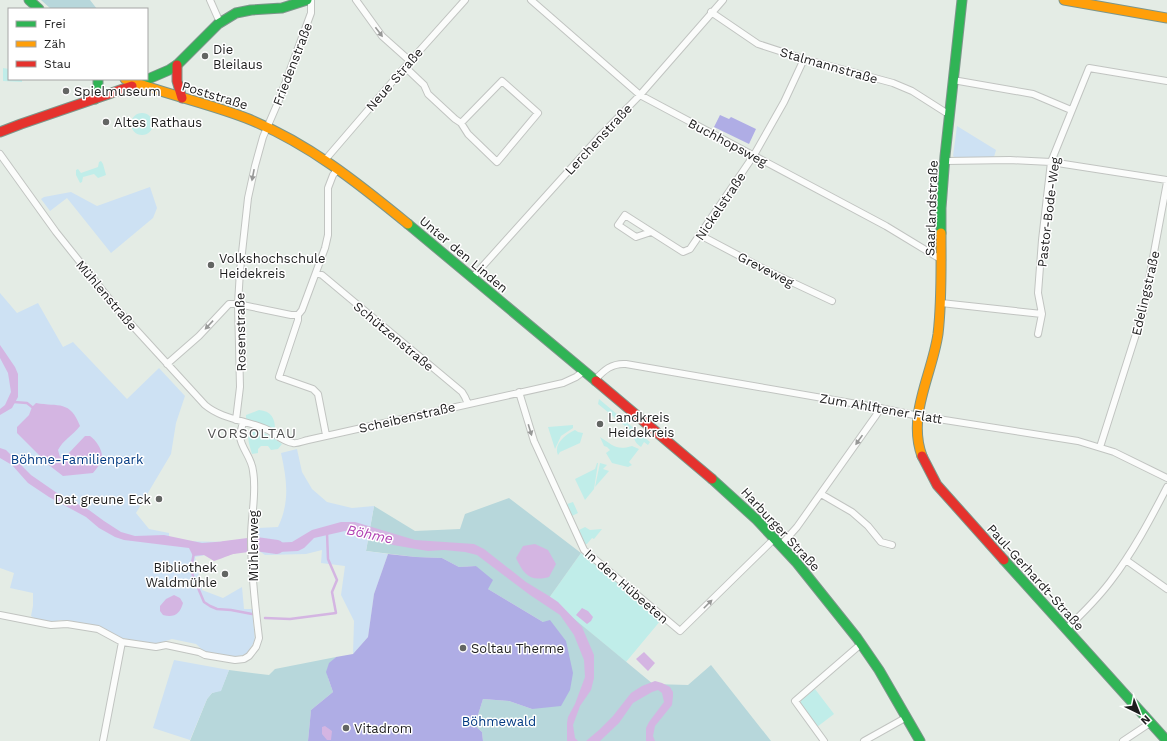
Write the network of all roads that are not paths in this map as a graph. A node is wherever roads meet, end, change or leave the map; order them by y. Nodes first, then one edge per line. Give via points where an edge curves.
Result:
1 (29, 0) edge
2 (210, 0) edge
3 (307, 0) edge
4 (311, 0) edge
5 (356, 0) edge
6 (465, 0) edge
7 (531, 0) edge
8 (723, 0) edge
9 (962, 0) edge
10 (1070, 0) edge
11 (38, 8) edge
12 (711, 12) junction
13 (1167, 18) edge
14 (221, 22) junction
15 (804, 59) junction
16 (410, 61) junction
17 (177, 65) junction
18 (405, 67) junction
19 (148, 79) edge
20 (98, 80) edge
21 (127, 80) edge
22 (147, 80) edge
23 (953, 80) junction
24 (1167, 81) edge
25 (137, 84) junction
26 (640, 95) junction
27 (182, 98) junction
28 (95, 100) junction
29 (1071, 110) junction
30 (950, 112) junction
31 (461, 123) junction
32 (267, 127) junction
33 (0, 132) edge
34 (0, 154) edge
35 (754, 155) junction
36 (325, 160) junction
37 (946, 161) junction
38 (1051, 162) junction
39 (338, 169) junction
40 (1167, 181) edge
41 (651, 232) junction
42 (700, 235) junction
43 (942, 260) junction
44 (316, 273) junction
45 (472, 278) junction
46 (832, 301) dead end
47 (941, 303) junction
48 (238, 304) junction
49 (1042, 314) junction
50 (298, 315) junction
51 (1038, 334) dead end
52 (167, 364) junction
53 (584, 371) junction
54 (595, 380) junction
55 (519, 392) junction
56 (468, 404) junction
57 (880, 408) junction
58 (918, 416) junction
59 (234, 419) junction
60 (243, 422) junction
61 (326, 435) junction
62 (1100, 447) junction
63 (1167, 478) edge
64 (1167, 486) edge
65 (821, 494) junction
66 (781, 540) junction
67 (892, 546) dead end
68 (1126, 560) junction
69 (1167, 589) edge
70 (0, 616) edge
71 (1066, 629) junction
72 (122, 642) junction
73 (861, 644) junction
74 (907, 717) junction
75 (1150, 723) junction
76 (103, 741) edge
77 (824, 741) edge
78 (864, 741) edge
79 (920, 741) edge
80 (1123, 741) edge
81 (1167, 741) edge

1 - 11 main road
2 - 14 street
3 - 14 main road via 286,8 241,12
4 - 32 street, Friedenstraße via 311,14
5 -> 16 street via 382,36
6 - 16 street, Neue Straße
7 - 26 street, Buchhopsweg
8 - 12 street, Lerchenstraße
9 - 23 main road, Saarlandstraße
10 - 13 main road
12 - 15 street, Stalmannstraße via 758,44
12 - 26 street, Lerchenstraße
14 - 17 main road
15 - 30 street, Stalmannstraße via 893,83 912,91 944,112
15 - 35 street, Nickelstraße via 784,102
16 - 18 street, Neue Straße
17 - 19 main road
17 - 27 main road via 177,81
18 - 31 street via 424,85 428,94
18 - 36 street, Neue Straße
20 - 28 main road
21 - 25 main road, Poststraße
22 - 25 main road
23 - 29 street via 1033,94
23 - 30 main road, Saarlandstraße
24 - 29 street, Pastor-Bode-Weg via 1089,68
25 - 27 main road, Poststraße
25 - 28 main road
26 - 35 street, Buchhopsweg
26 - 45 street, Lerchenstraße
27 - 32 main road, Poststraße via 247,118
28 - 33 main road
29 - 38 street, Pastor-Bode-Weg
30 - 37 main road, Saarlandstraße
31 - 31 street via 468,134 497,162 538,113 502,81
32 - 36 main road, Poststraße
32 -> 48 street, Rosenstraße via 248,198
34 - 52 street, Mühlenstraße via 100,288
35 - 42 street, Nickelstraße
35 - 43 street, Buchhopsweg via 886,226
36 - 39 main road, Unter den Linden
37 - 38 street
37 - 43 main road, Saarlandstraße via 941,210
38 - 40 street
38 - 49 street, Pastor-Bode-Weg via 1038,293
39 - 44 street via 328,188 328,234
39 - 45 main road, Unter den Linden
40 - 62 street, Edelingstraße via 1143,312
41 - 41 street, Nickelstraße via 636,237 618,225 625,215
41 - 42 street, Nickelstraße via 683,252 690,249
42 - 46 street, Greveweg
43 - 47 main road, Saarlandstraße
44 - 50 street
44 - 56 street, Schützenstraße via 322,275 462,392
45 - 53 main road, Unter den Linden
47 - 49 street
47 - 58 main road, Saarlandstraße via 933,358
48 - 50 street
48 -> 52 street via 229,304 199,336
48 - 59 street, Rosenstraße via 240,387
49 - 51 street
50 - 61 street via 279,377 313,389 318,394
52 - 59 street, Mühlenstraße via 205,405 216,413
53 - 54 main road, Harburger Straße
53 - 55 street, Scheibenstraße via 570,381
54 - 57 street, Zum Ahlftener Flatt via 613,365 626,364
54 - 66 main road, Harburger Straße
55 - 56 street, Scheibenstraße
55 -> 66 street, In den Hübeeten via 534,441 584,550 680,632 768,545
56 - 61 street, Scheibenstraße
57 - 58 street, Zum Ahlftener Flatt
57 -> 65 street, In den Hübeeten
58 - 62 street, Zum Ahlftener Flatt via 1078,441
58 - 71 main road, Paul-Gerhardt-Straße via 918,448 925,467 937,485
59 - 60 street, Scheibenstraße
60 - 61 street, Scheibenstraße via 265,428 294,443
60 - 72 street, Mühlenweg via 241,440 250,457 254,474 251,539 253,591 259,638 256,647 249,656 235,660 166,645 156,647
62 - 63 street, Zum Ahlftener Flatt
64 - 68 street
65 - 66 street, In den Hübeeten via 797,528
65 - 67 street via 852,512 881,542
66 - 73 main road, Harburger Straße
68 - 69 street
68 - 71 street via 1098,597
70 - 72 street via 50,625 67,624 98,629
71 - 75 main road, Paul-Gerhardt-Straße
72 - 76 street
73 - 74 main road, Harburger Straße
73 - 77 street via 795,701
74 - 78 street
74 - 79 main road, Harburger Straße
75 - 80 street
75 - 81 main road, Paul-Gerhardt-Straße

